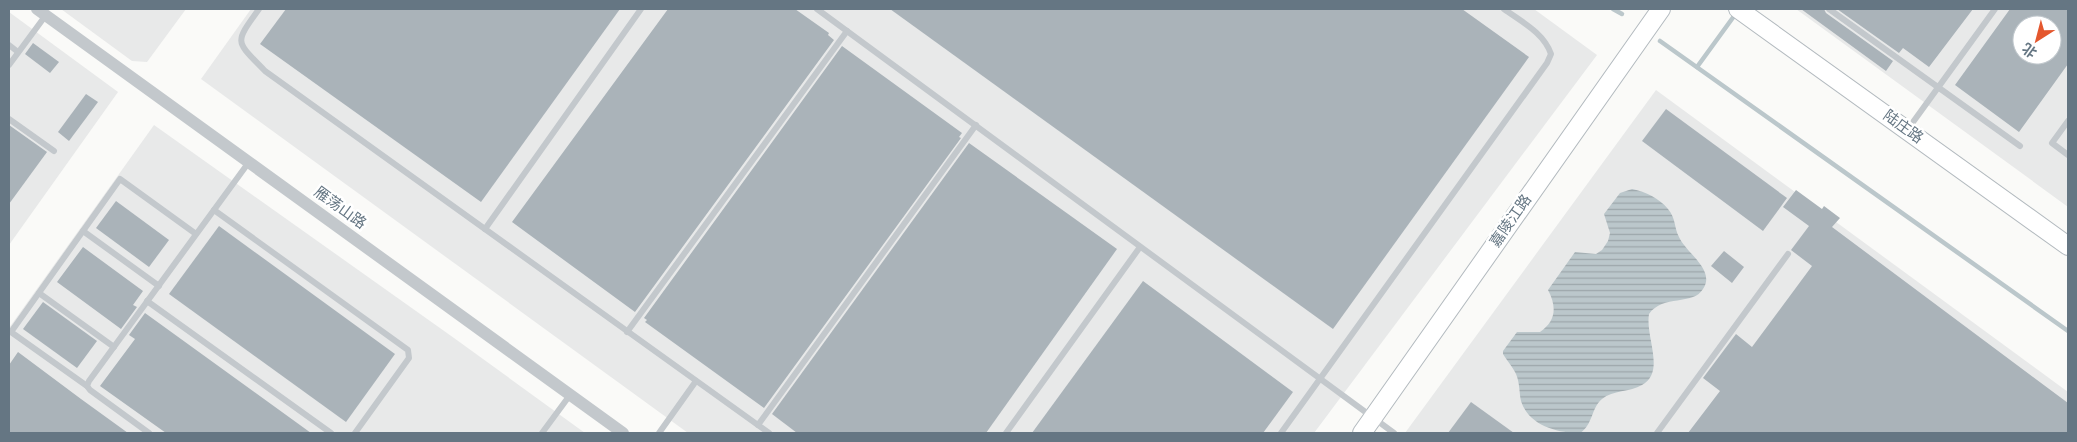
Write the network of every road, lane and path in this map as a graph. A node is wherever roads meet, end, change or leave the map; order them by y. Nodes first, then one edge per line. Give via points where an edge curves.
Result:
1 (259, 9) edge
2 (641, 9) edge
3 (817, 9) edge
4 (1504, 9) edge
5 (1661, 9) edge
6 (1829, 9) edge
7 (1995, 9) edge
8 (1741, 11) edge
9 (42, 12) edge
10 (847, 31) junction
11 (9, 45) edge
12 (18, 52) junction
13 (9, 65) edge
14 (1938, 87) junction
15 (9, 118) edge
16 (2068, 120) edge
17 (976, 124) junction
18 (1907, 130) junction
19 (2020, 146) dead end
20 (54, 151) dead end
21 (2068, 155) edge
22 (249, 162) junction
23 (214, 210) junction
24 (485, 229) junction
25 (83, 231) junction
26 (196, 234) junction
27 (2068, 246) edge
28 (1140, 247) junction
29 (1788, 254) dead end
30 (159, 286) junction
31 (39, 293) junction
32 (147, 301) junction
33 (626, 332) junction
34 (114, 347) junction
35 (1319, 379) junction
36 (696, 380) junction
37 (87, 386) junction
38 (570, 395) junction
39 (1373, 418) junction
40 (758, 425) junction
41 (149, 433) edge
42 (331, 433) edge
43 (355, 433) edge
44 (542, 433) edge
45 (623, 433) edge
46 (659, 433) edge
47 (769, 433) edge
48 (1006, 433) edge
49 (1280, 433) edge
50 (1362, 433) edge
51 (1394, 433) edge
52 (1657, 433) edge

1 - 24 lane via 241,34 240,41 265,71
2 - 24 lane
3 - 10 lane
4 - 35 lane via 1542,36 1552,54
5 - 39 street, 嘉陵江路
6 - 14 lane
7 - 14 lane
8 - 18 street, 陆庄路
9 - 12 lane
9 - 22 street, 雁荡山路
10 - 17 lane
10 - 33 lane
11 - 12 lane
12 - 13 lane
14 - 18 lane
14 - 19 lane
15 - 20 lane
16 - 21 lane via 2052,143
17 - 28 lane
17 - 40 lane
18 - 27 street, 陆庄路
22 - 23 lane
22 - 38 street, 雁荡山路
23 - 26 lane
23 - 43 lane via 408,350 410,358
24 - 33 lane
25 - 26 lane via 120,180
25 - 30 lane
25 - 31 lane
26 - 30 lane
28 - 35 lane
28 - 48 lane
29 - 52 lane
30 - 32 lane
31 - 34 lane
31 - 37 lane via 11,332
32 - 34 lane
32 - 42 lane
33 - 36 lane
34 - 37 lane
35 - 39 lane
35 - 49 lane
36 - 40 lane
36 - 46 lane
37 - 41 lane
38 - 44 lane
38 - 45 street, 雁荡山路
39 - 50 street, 嘉陵江路
39 - 51 lane
40 - 47 lane

